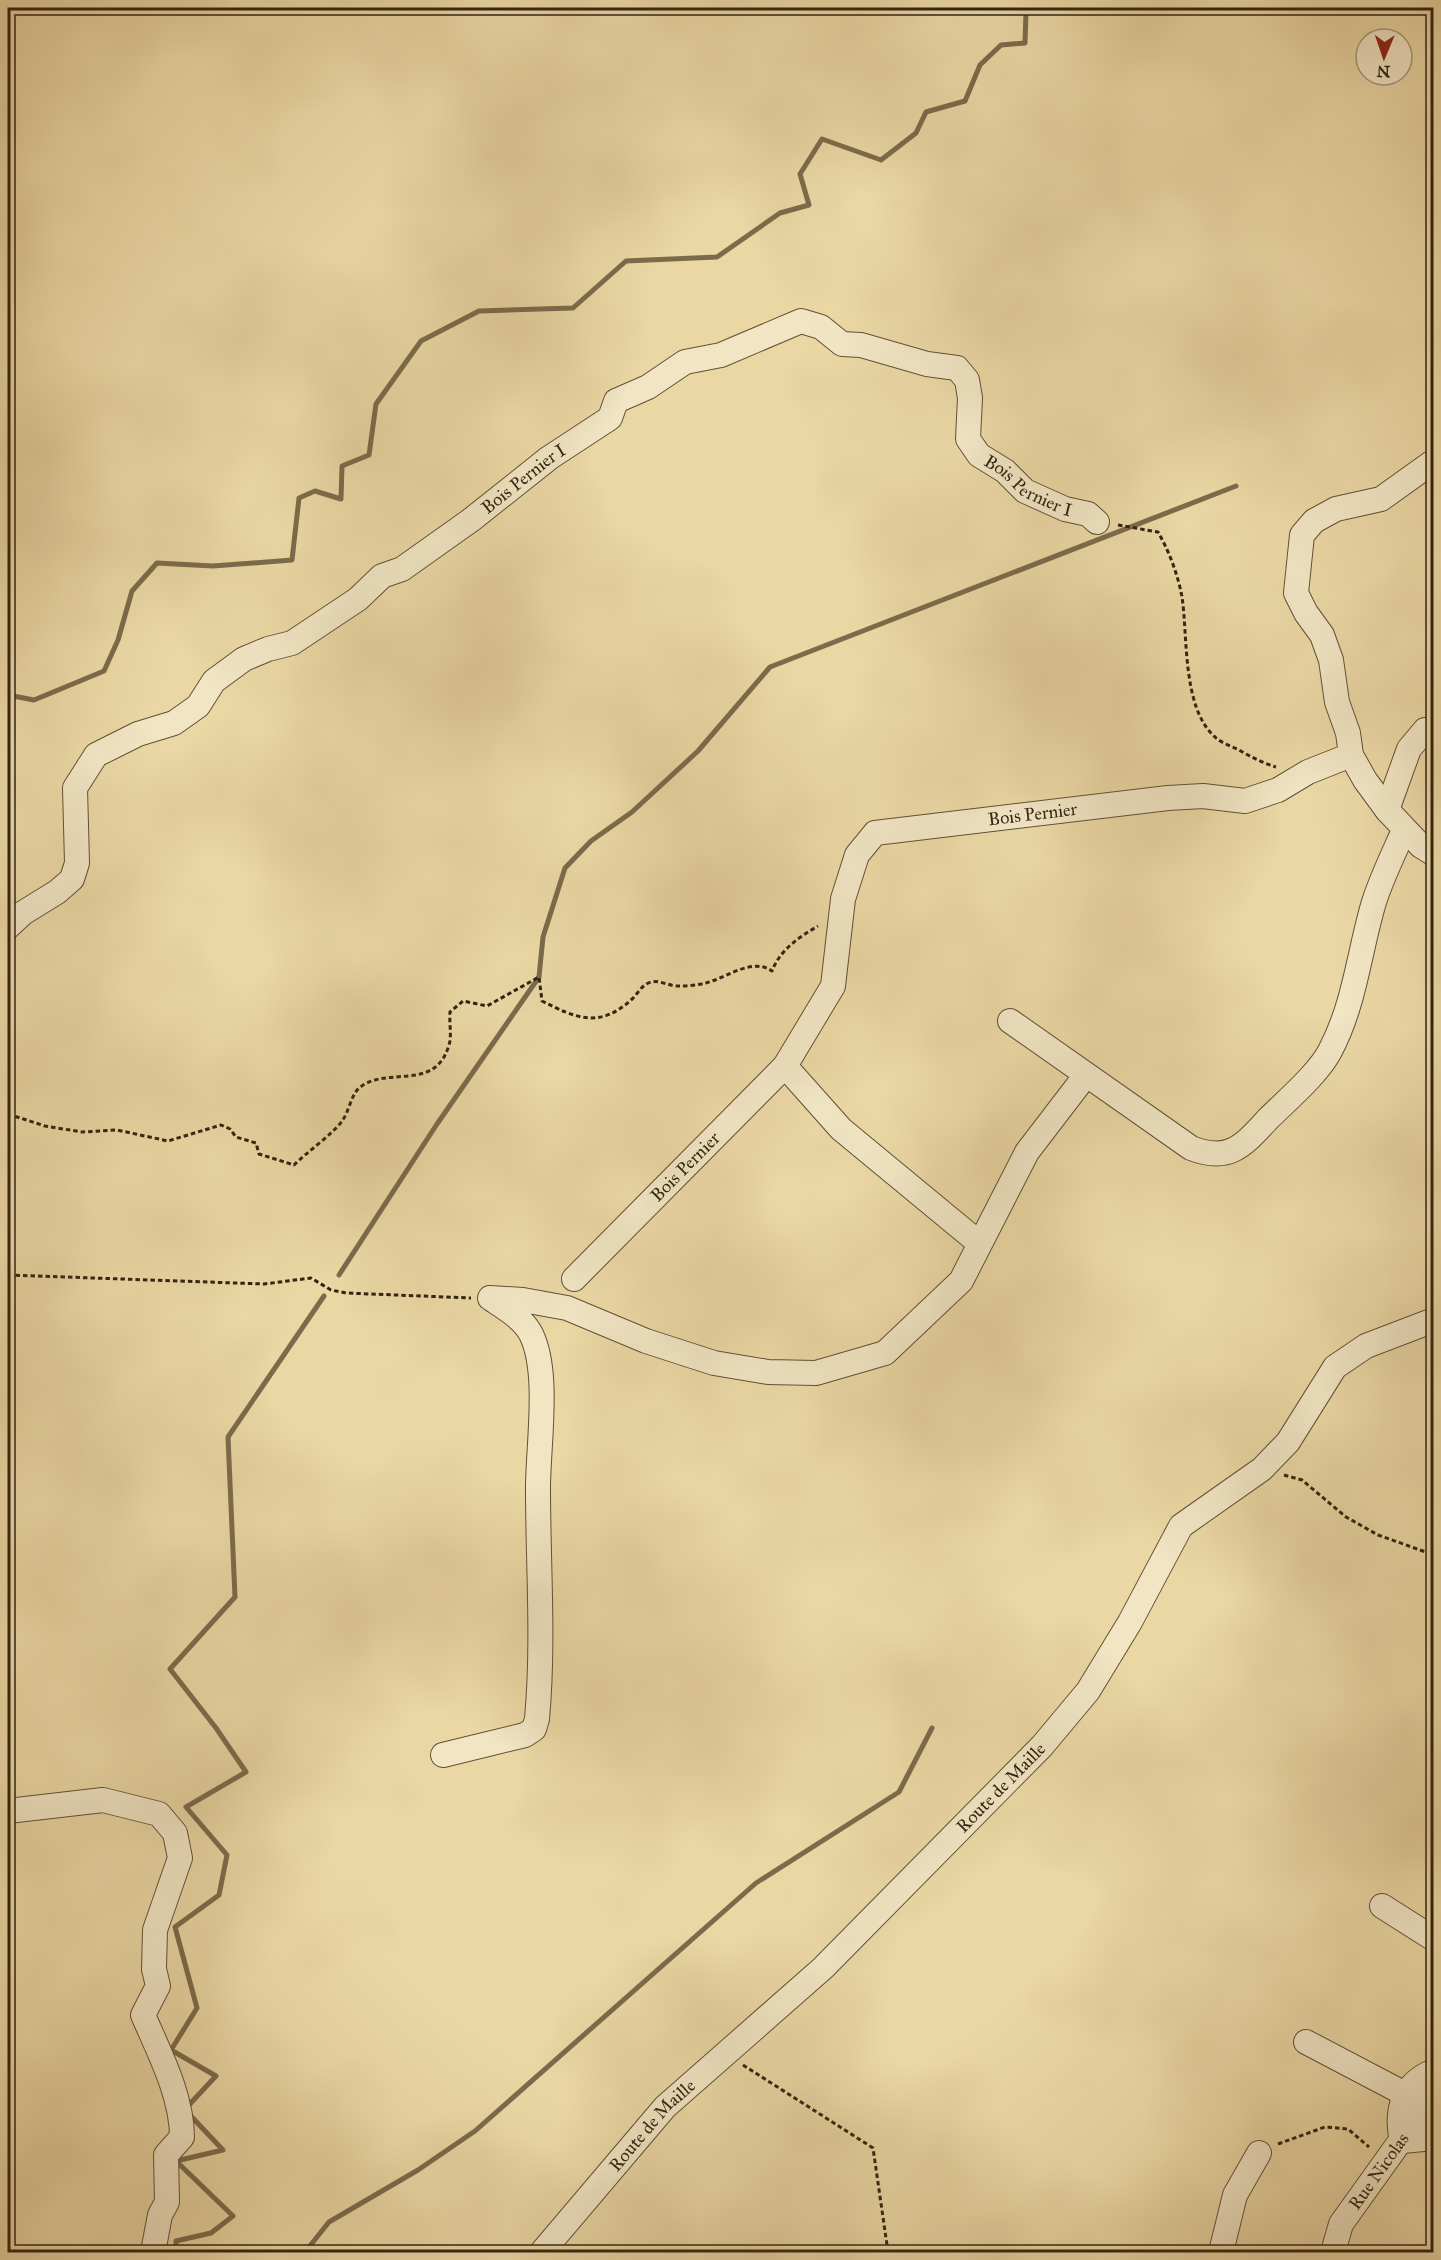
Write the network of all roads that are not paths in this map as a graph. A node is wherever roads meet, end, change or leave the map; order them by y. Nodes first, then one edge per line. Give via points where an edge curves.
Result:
1 (1434, 461) edge
2 (1097, 522) road end
3 (1425, 730) dead end
4 (1351, 755) junction
5 (1387, 810) junction
6 (1404, 830) junction
7 (1434, 854) edge
8 (8, 927) edge
9 (1010, 1021) dead end
10 (785, 1066) junction
11 (1086, 1075) junction
12 (979, 1243) junction
13 (574, 1279) dead end
14 (567, 1308) junction
15 (1434, 1320) edge
16 (528, 1329) junction
17 (443, 1755) dead end
18 (8, 1812) edge
19 (1382, 1906) dead end
20 (1434, 1939) edge
21 (1306, 2042) dead end
22 (1434, 2071) edge
23 (1405, 2094) junction
24 (1434, 2094) edge
25 (1434, 2138) edge
26 (1402, 2141) junction
27 (1259, 2153) road end
28 (153, 2253) edge
29 (542, 2253) edge
30 (1221, 2253) edge
31 (1333, 2253) edge

1 - 4 street via 1381,499 1336,509 1314,521 1302,535 1296,592 1322,635 1331,660
2 - 8 street, Bois Pernier I via 1088,514 1065,509 1025,491 1005,471 979,455 968,439 967,380 957,368 842,344 821,327 801,321 721,355 685,362 648,387 616,401 610,418 549,458 411,562 382,576 358,599 292,644 268,649 236,665 214,681 198,706 174,723 138,734 96,755 75,788 77,862 72,879
3 - 5 street via 1409,748
4 - 5 street
4 - 10 street, Bois Pernier via 1308,772 1278,790 1245,801 1203,796 1167,798 875,832 857,855 843,899 833,986
5 - 6 street
6 - 7 street
6 - 11 street via 1375,901 1351,1003 1329,1053 1234,1151 1220,1155 1191,1148
9 - 11 street
10 - 12 street via 841,1128
10 - 13 street, Bois Pernier
11 - 12 street via 1027,1152
12 - 14 street via 960,1281 885,1353 816,1373 768,1372 714,1363 646,1341
14 - 16 street via 542,1318
14 - 16 street via 490,1298
15 - 29 street, Route de Maille via 1366,1346 1335,1367 1288,1442 1262,1469 1181,1526 1088,1691 1042,1746 823,1968 665,2108
16 - 17 street via 538,1357 541,1404 537,1719 534,1729 525,1736
18 - 28 street via 103,1800 159,1814 175,1833 180,1858 155,1930 154,1969 158,1986 143,2015 176,2101 182,2137 166,2155 167,2202 160,2215
19 - 20 street
21 - 23 street
22 - 23 street via 1422,2076
23 - 26 street via 1398,2116
24 - 26 street, Rue Nicolas
25 - 26 street
26 - 31 street, Rue Nicolas via 1341,2224
27 - 30 street via 1235,2195

